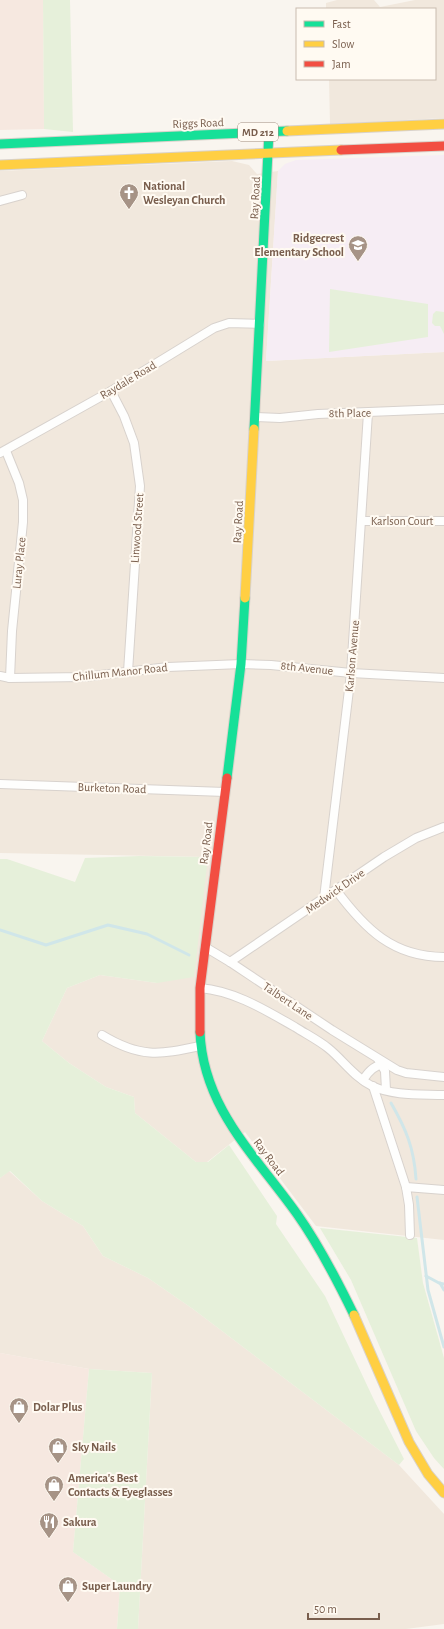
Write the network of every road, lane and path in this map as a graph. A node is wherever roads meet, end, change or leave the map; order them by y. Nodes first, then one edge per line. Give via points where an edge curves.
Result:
1 (444, 124) edge
2 (269, 132) junction
3 (0, 144) edge
4 (444, 146) edge
5 (269, 154) junction
6 (0, 165) edge
7 (22, 195) dead end
8 (0, 201) edge
9 (260, 324) junction
10 (111, 391) junction
11 (444, 408) edge
12 (368, 413) junction
13 (256, 417) junction
14 (3, 452) edge
15 (361, 521) junction
16 (444, 521) edge
17 (241, 664) junction
18 (128, 672) junction
19 (351, 673) junction
20 (0, 676) edge
21 (10, 678) junction
22 (444, 678) edge
23 (0, 784) edge
24 (225, 792) junction
25 (444, 827) edge
26 (336, 890) junction
27 (324, 898) junction
28 (205, 947) junction
29 (444, 957) edge
30 (230, 962) junction
31 (200, 988) junction
32 (102, 1035) dead end
33 (200, 1046) junction
34 (374, 1055) junction
35 (381, 1064) junction
36 (390, 1066) junction
37 (444, 1077) edge
38 (364, 1081) junction
39 (372, 1086) junction
40 (386, 1090) junction
41 (444, 1095) edge
42 (406, 1187) junction
43 (444, 1190) edge
44 (410, 1235) dead end
45 (444, 1493) edge

1 - 2 street, Riggs Road / MD 212
2 - 3 street, Riggs Road / MD 212
2 - 5 street, Ray Road
4 - 5 street, MD 212
5 - 6 street, MD 212
5 - 9 street, Ray Road
7 - 8 street
9 - 10 street, Raydale Road via 229,323 214,328
9 - 13 street, Ray Road
10 - 14 street, Raydale Road
10 - 18 street, Linwood Street via 134,443 140,486
11 - 12 street, 8th Place
12 - 13 street, 8th Place
12 - 15 street, Karlson Avenue
13 - 17 street, Ray Road
14 - 21 street, Luray Place via 19,483 23,522
15 - 16 street, Karlson Court
15 - 19 street, Karlson Avenue
17 - 18 street, Chillum Manor Road via 168,667
17 - 19 street, 8th Avenue
17 - 24 street, Ray Road
18 - 21 street, Chillum Manor Road via 84,677
19 - 22 street, 8th Avenue
19 - 27 street, Karlson Avenue
20 - 21 street, Chillum Manor Road
23 - 24 street, Burketon Road
24 - 28 street, Ray Road
25 - 26 street, Medwick Drive via 400,847
26 - 27 street, Medwick Drive
26 - 29 street via 362,922 382,939 416,955
27 - 30 street, Medwick Drive
28 - 30 street, Talbert Lane
28 - 31 street, Ray Road
30 - 34 street, Talbert Lane
31 - 33 street, Ray Road
31 - 38 street, Talbert Lane via 213,989 240,998 273,1014 327,1047
32 - 33 street via 134,1051 155,1054
33 - 45 street, Ray Road via 210,1086 225,1116 298,1216 328,1265 349,1303 411,1446 428,1475
34 - 35 street
34 - 36 street, Talbert Lane
35 - 36 street
35 - 38 street via 373,1068
35 - 40 street via 385,1071
36 - 37 street via 406,1073
38 - 39 street, Talbert Lane
39 - 40 street, Talbert Lane
39 - 42 street
40 - 41 street, Talbert Lane
42 - 43 street
42 - 44 street

